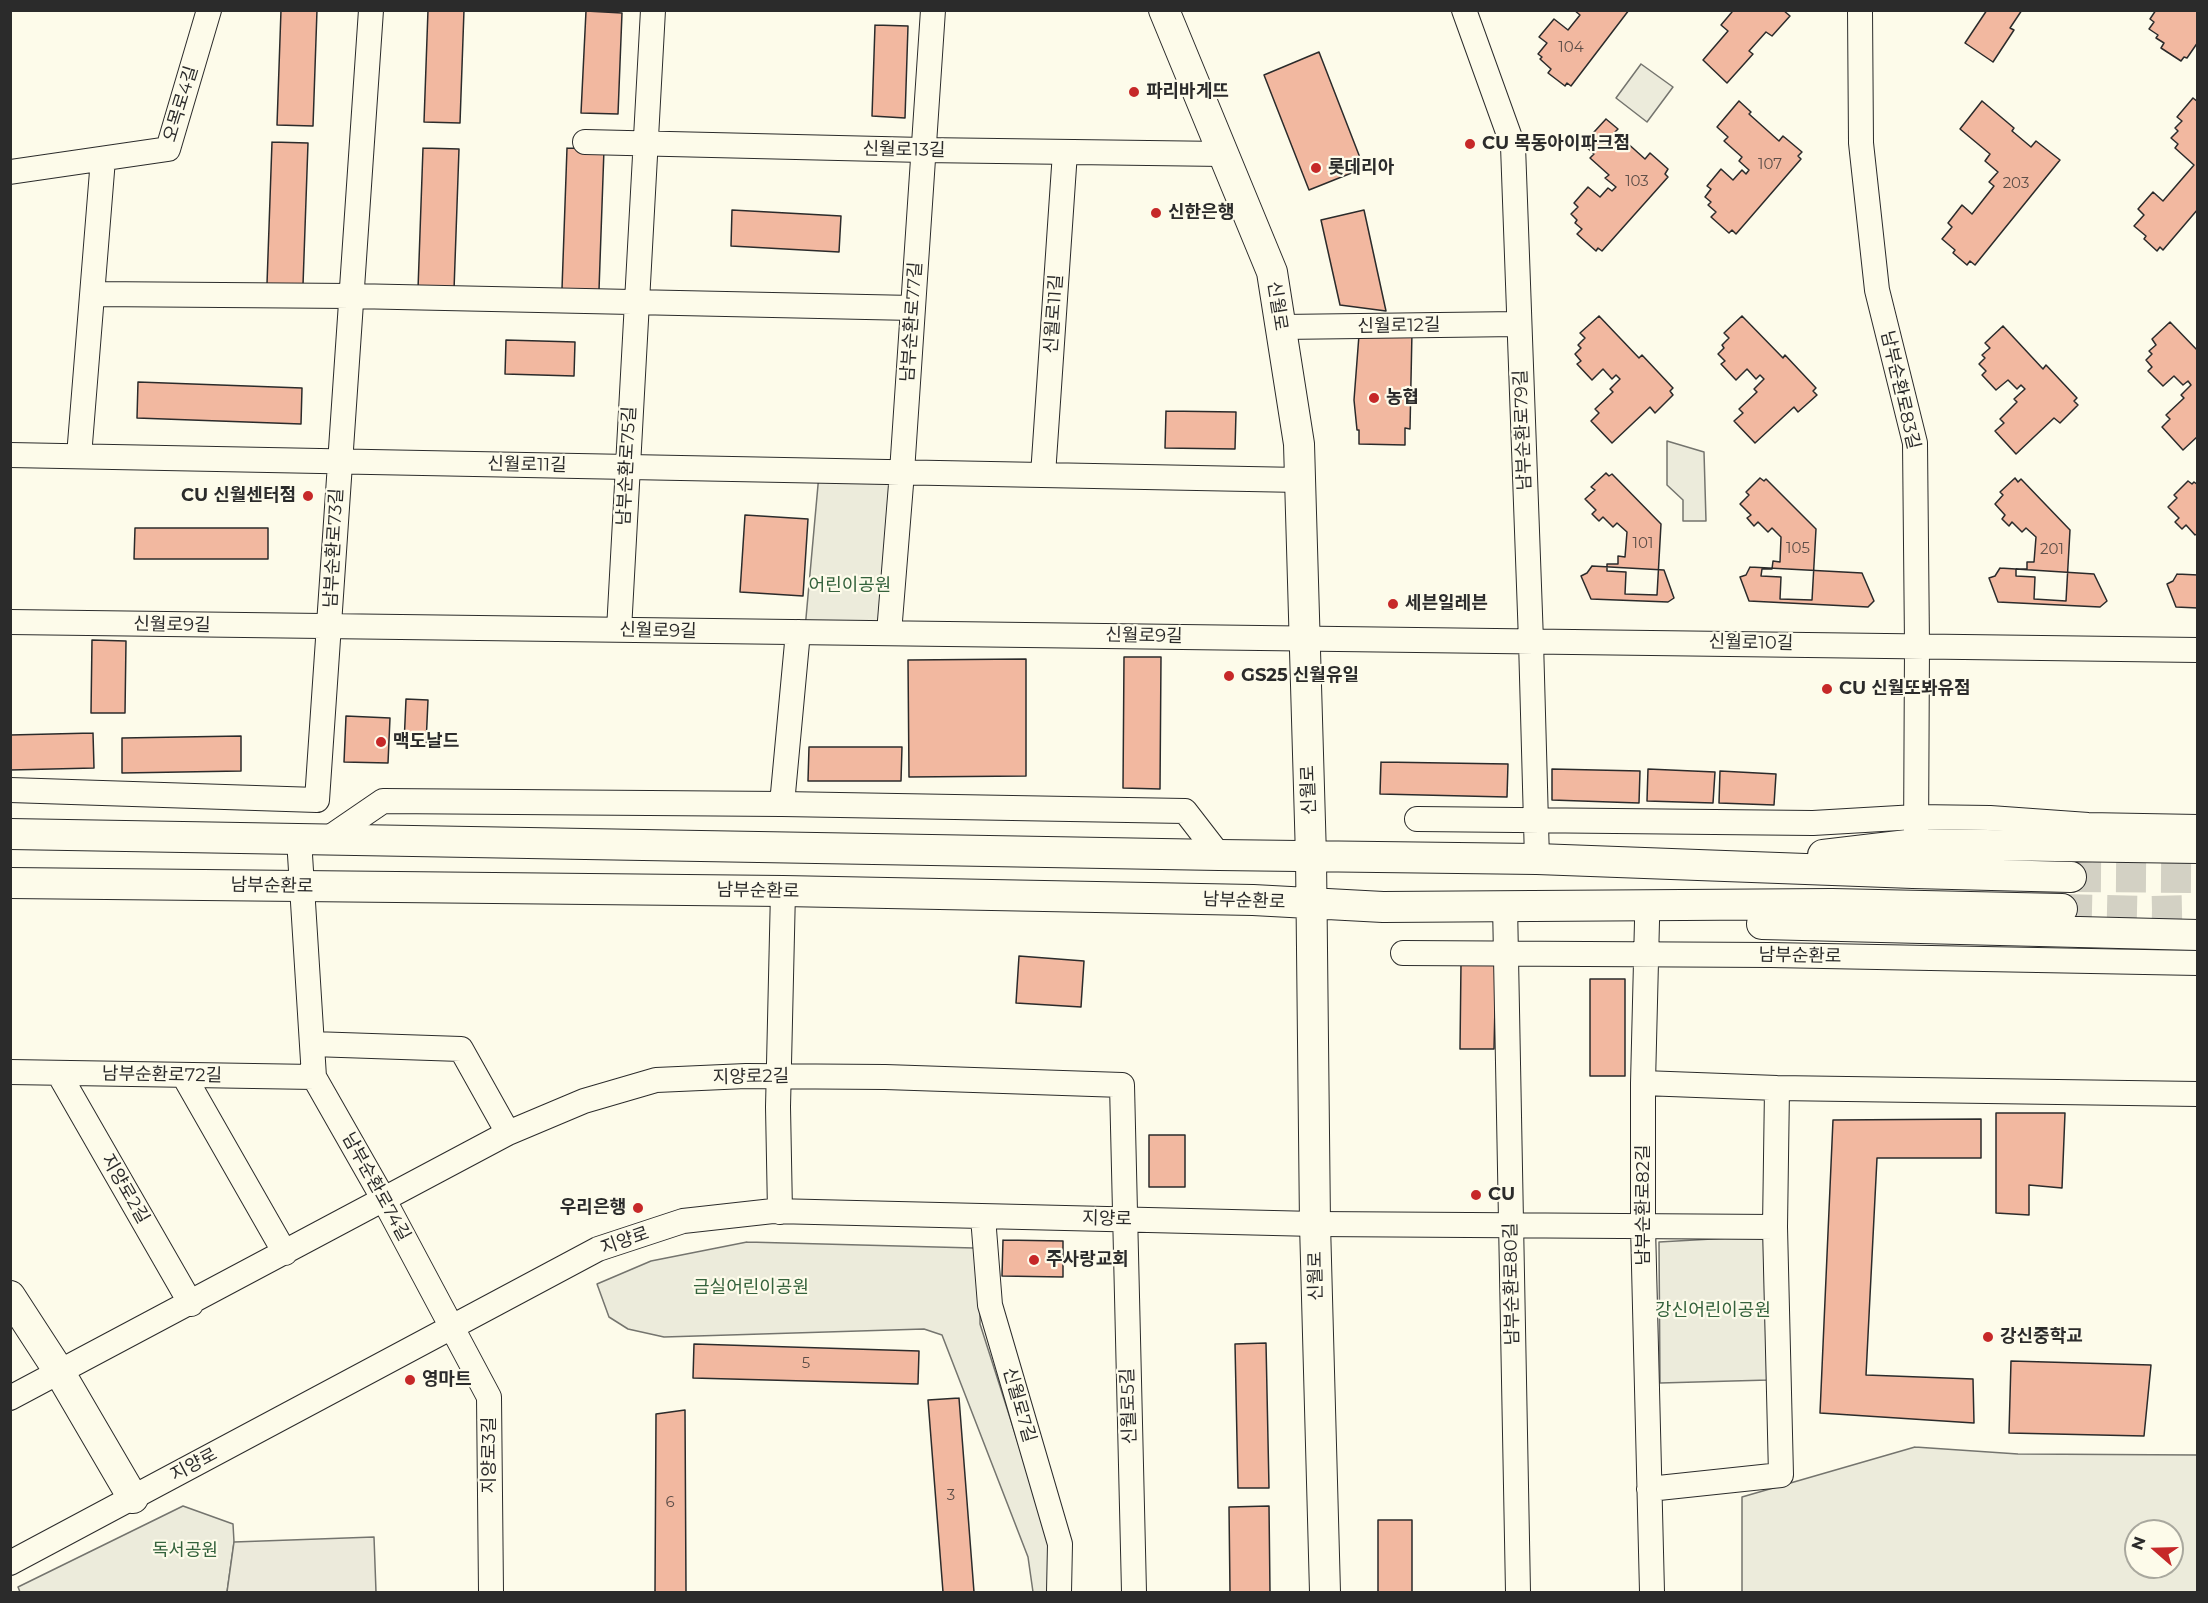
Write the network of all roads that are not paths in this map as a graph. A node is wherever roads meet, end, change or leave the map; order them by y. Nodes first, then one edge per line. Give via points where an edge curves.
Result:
1 (209, 10) edge
2 (371, 10) edge
3 (653, 10) edge
4 (933, 10) edge
5 (1164, 10) edge
6 (1464, 10) edge
7 (1860, 10) edge
8 (585, 142) dead end
9 (645, 143) junction
10 (923, 150) junction
11 (1065, 152) junction
12 (1224, 154) junction
13 (103, 159) junction
14 (10, 172) edge
15 (93, 294) junction
16 (351, 296) junction
17 (636, 302) junction
18 (913, 308) junction
19 (1518, 324) junction
20 (1281, 327) junction
21 (10, 455) edge
22 (79, 456) junction
23 (339, 461) junction
24 (627, 467) junction
25 (902, 472) junction
26 (1043, 475) junction
27 (1300, 480) junction
28 (10, 622) edge
29 (330, 627) junction
30 (619, 630) junction
31 (798, 632) junction
32 (889, 633) junction
33 (1305, 639) junction
34 (1532, 641) junction
35 (1917, 645) junction
36 (2198, 650) edge
37 (10, 790) edge
38 (783, 804) junction
39 (1417, 819) dead end
40 (1535, 819) junction
41 (2198, 827) edge
42 (1916, 831) junction
43 (10, 834) edge
44 (2086, 836) junction
45 (313, 839) junction
46 (2198, 848) edge
47 (1219, 855) junction
48 (1311, 857) junction
49 (1537, 859) junction
50 (1730, 866) junction
51 (2071, 876) tunnel mouth
52 (10, 883) edge
53 (302, 886) junction
54 (783, 891) junction
55 (1312, 903) junction
56 (1505, 904) junction
57 (2056, 920) junction
58 (1647, 921) junction
59 (2198, 934) edge
60 (1403, 953) dead end
61 (1506, 954) junction
62 (1647, 955) junction
63 (2049, 961) junction
64 (2198, 963) edge
65 (312, 1044) junction
66 (10, 1072) edge
67 (59, 1074) junction
68 (184, 1076) junction
69 (780, 1076) junction
70 (314, 1077) junction
71 (1643, 1083) junction
72 (1777, 1088) junction
73 (2198, 1094) edge
74 (507, 1133) junction
75 (384, 1200) junction
76 (780, 1212) junction
77 (983, 1216) junction
78 (1124, 1220) junction
79 (1315, 1224) junction
80 (1510, 1225) junction
81 (1643, 1226) junction
82 (1775, 1227) junction
83 (285, 1252) junction
84 (10, 1296) edge
85 (191, 1304) junction
86 (451, 1328) junction
87 (60, 1373) junction
88 (10, 1398) edge
89 (1649, 1489) junction
90 (133, 1498) junction
91 (10, 1563) edge
92 (491, 1593) edge
93 (1059, 1593) edge
94 (1134, 1593) edge
95 (1325, 1593) edge
96 (1518, 1593) edge
97 (1652, 1593) edge

1 - 13 street, 오목로4길 via 168,149
2 - 16 street, 남부순환로73길
3 - 9 street, 남부순환로75길
4 - 10 street, 남부순환로77길
5 - 12 main road, 신월로
6 - 19 street, 남부순환로79길 via 1513,146
7 - 35 street, 남부순환로83길 via 1861,143 1877,290 1915,443
8 - 9 street, 신월로13길
9 - 10 street, 신월로13길
9 - 17 street, 남부순환로75길
10 - 11 street, 신월로13길
10 - 18 street, 남부순환로77길
11 - 12 street, 신월로13길
11 - 26 street, 신월로11길
12 - 20 main road, 신월로 via 1272,272
13 - 14 street, 오목로4길
13 - 15 street
15 - 16 street
15 - 22 street
16 - 17 street
16 - 23 street, 남부순환로73길
17 - 18 street
17 - 24 street, 남부순환로75길
18 - 25 street, 남부순환로77길
19 - 20 street, 신월로12길
19 - 34 street, 남부순환로79길
20 - 27 main road, 신월로 via 1299,444
21 - 22 street, 신월로11길
22 - 23 street, 신월로11길
23 - 24 street, 신월로11길
23 - 29 street, 남부순환로73길
24 - 25 street, 신월로11길
24 - 30 street, 남부순환로75길
25 - 26 street, 신월로11길
25 - 32 street, 남부순환로77길
26 - 27 street, 신월로11길
27 - 33 main road, 신월로
28 - 29 street, 신월로9길
29 - 30 street, 신월로9길
29 - 37 street, 남부순환로73길 via 317,800
30 - 31 street, 신월로9길
31 - 32 street, 신월로9길
31 - 38 street
32 - 33 street, 신월로9길
33 - 34 street, 신월로10길
33 - 48 main road, 신월로
34 - 35 street, 신월로10길
34 - 40 street, 남부순환로79길
35 - 36 street, 신월로10길
35 - 42 street, 남부순환로83길
38 - 45 street via 383,801
38 - 47 street via 1185,811
39 - 40 street
40 - 42 street via 1813,823
40 - 49 street, 남부순환로79길
41 - 44 street
42 - 44 main road
42 - 50 main road
43 - 45 main road
44 - 46 main road
45 - 47 main road
45 - 53 street, 남부순환로74길
47 - 48 main road
48 - 49 main road
48 - 55 main road, 신월로
49 - 50 main road
50 - 51 main road
52 - 53 main road, 남부순환로
53 - 54 main road, 남부순환로
53 - 65 street, 남부순환로74길
54 - 55 main road, 남부순환로
54 - 69 street
55 - 56 main road, 남부순환로 via 1383,907
55 - 79 main road, 신월로
56 - 57 main road, 남부순환로 via 1832,904
56 - 58 main road, 남부순환로
56 - 61 street, 남부순환로80길
57 - 58 main road, 남부순환로
57 - 59 main road, 남부순환로
57 - 63 street
58 - 62 street, 남부순환로82길
60 - 61 street, 남부순환로
61 - 62 street, 남부순환로
61 - 80 street, 남부순환로80길
62 - 63 street, 남부순환로
62 - 71 street, 남부순환로82길
63 - 64 street, 남부순환로
65 - 70 street, 남부순환로74길
65 - 74 street via 461,1049
66 - 67 street, 남부순환로72길
67 - 68 street, 남부순환로72길
67 - 85 street, 지양로2길
68 - 70 street, 남부순환로72길
68 - 83 street
69 - 74 street, 지양로2길 via 656,1080 584,1101
69 - 76 street
69 - 78 street, 지양로2길 via 1122,1085
70 - 75 street, 남부순환로74길
71 - 72 street
71 - 81 street, 남부순환로82길
72 - 73 street
72 - 82 street
74 - 75 street, 지양로2길
75 - 83 street, 지양로2길
75 - 86 street, 남부순환로74길
76 - 77 street, 지양로
76 - 86 street, 지양로 via 683,1221 598,1249
77 - 78 street, 지양로
77 - 93 street, 신월로7길 via 990,1305 1060,1544
78 - 79 street, 지양로
78 - 94 street, 신월로5길
79 - 80 street, 지양로
79 - 95 main road, 신월로
80 - 81 street, 지양로
80 - 96 street, 남부순환로80길
81 - 82 street, 지양로
81 - 89 street, 남부순환로82길
82 - 89 street via 1781,1475
83 - 85 street, 지양로2길
84 - 87 main road
85 - 87 street, 지양로2길
86 - 90 street, 지양로
86 - 92 street, 지양로3길 via 489,1397
87 - 88 street, 지양로2길
87 - 90 main road
89 - 97 street, 남부순환로82길
90 - 91 street, 지양로

